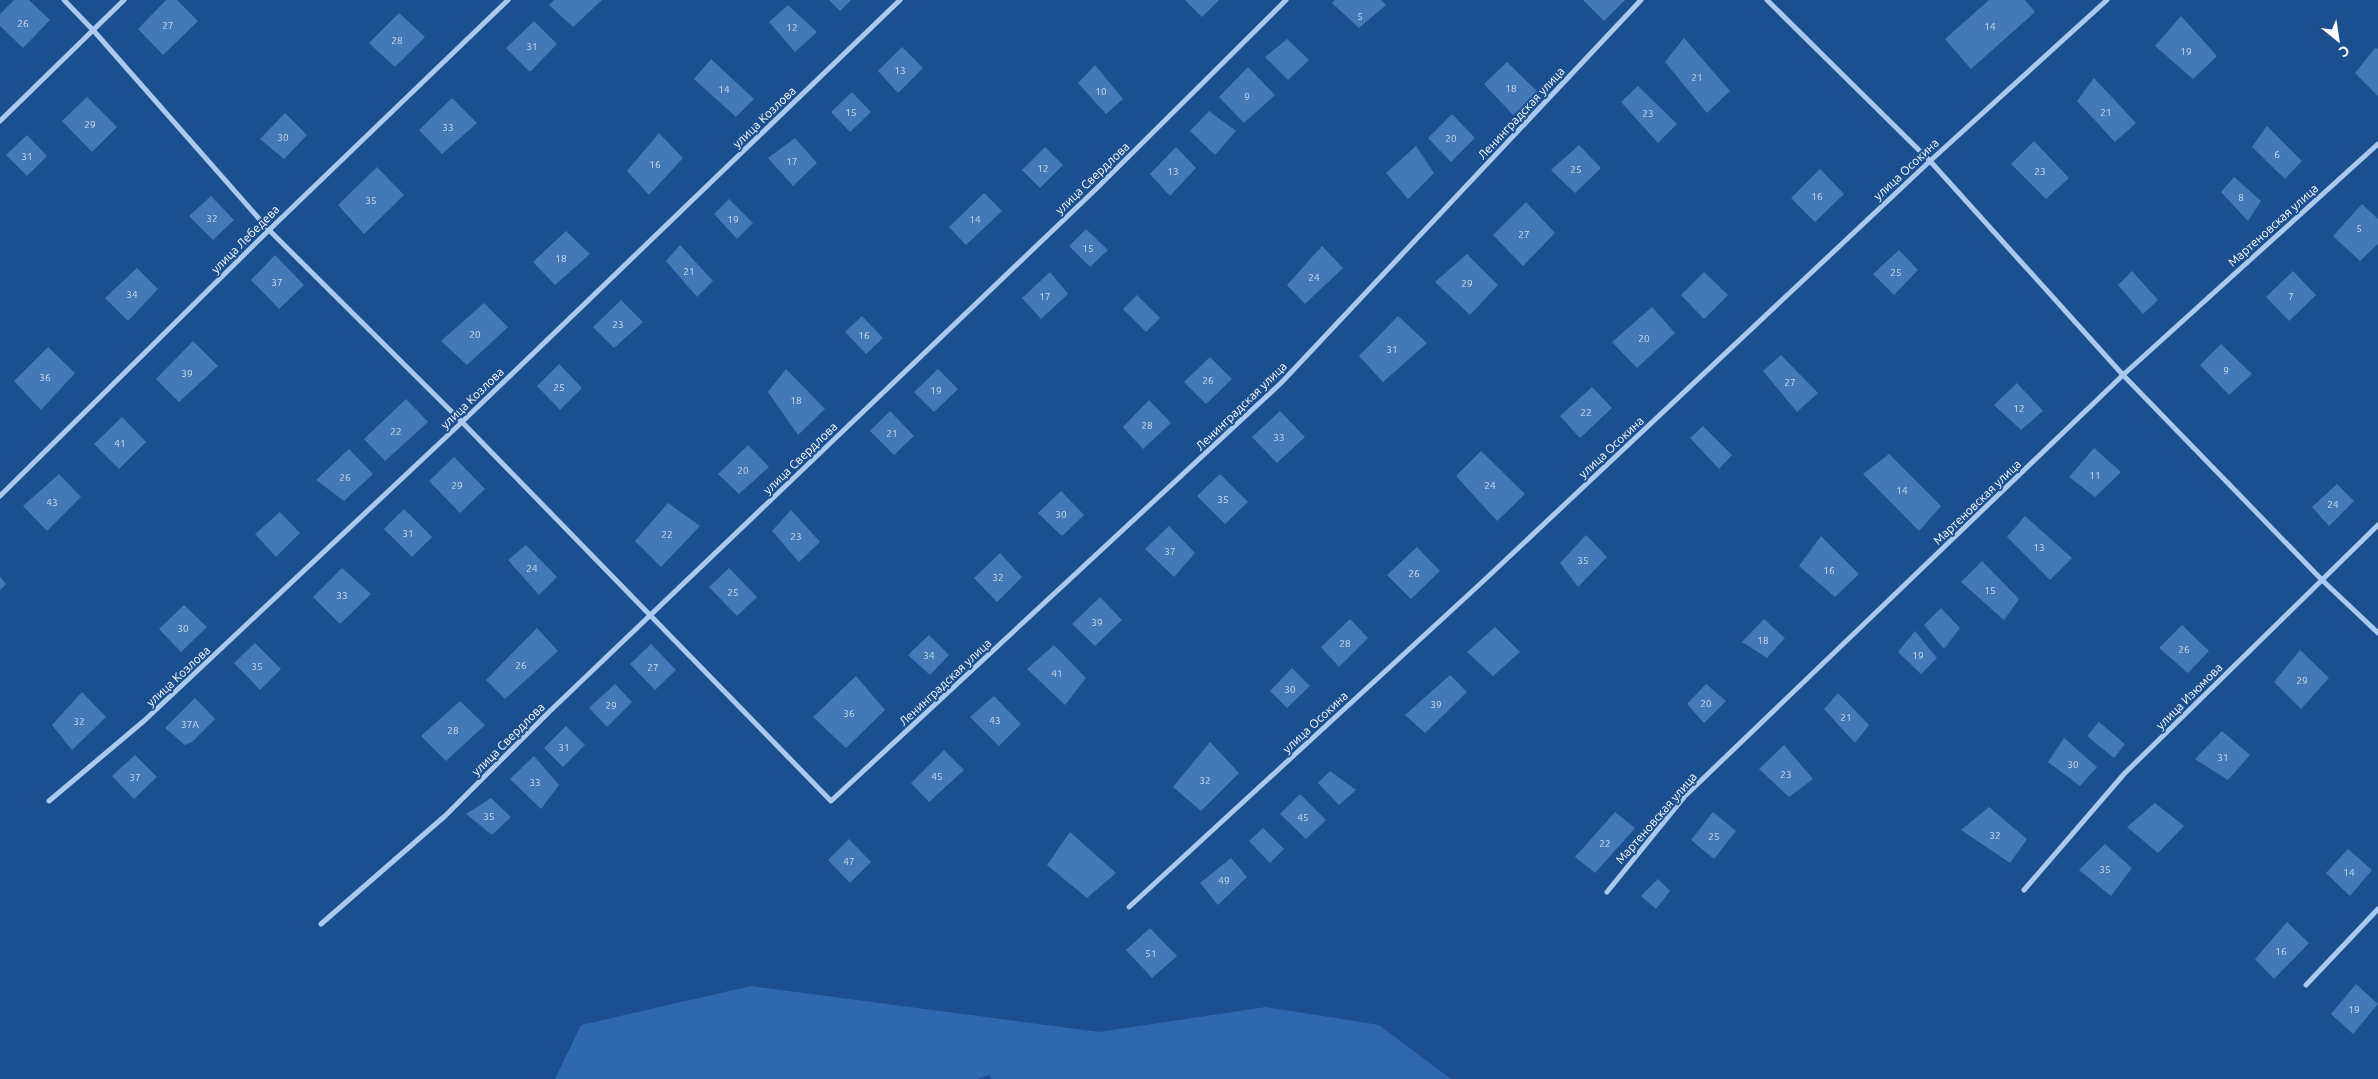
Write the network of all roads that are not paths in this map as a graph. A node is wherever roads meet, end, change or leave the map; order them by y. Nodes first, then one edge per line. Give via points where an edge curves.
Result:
1 (64, 0) edge
2 (124, 0) edge
3 (508, 0) edge
4 (900, 0) edge
5 (1286, 0) edge
6 (1641, 0) edge
7 (1767, 0) edge
8 (2107, 0) edge
9 (93, 30) junction
10 (0, 121) edge
11 (2378, 144) edge
12 (1930, 160) junction
13 (268, 230) junction
14 (2123, 375) junction
15 (462, 422) junction
16 (0, 496) edge
17 (2378, 525) edge
18 (2322, 580) junction
19 (650, 616) junction
20 (2378, 633) edge
21 (49, 801) dead end
22 (2024, 890) dead end
23 (1607, 892) dead end
24 (1129, 907) dead end
25 (2378, 909) edge
26 (321, 924) dead end
27 (2306, 985) dead end

1 - 9 street
2 - 9 street
3 - 13 street, улица Лебедева
4 - 15 street, улица Козлова
5 - 19 street, улица Свердлова via 1096,189
6 - 19 street, Ленинградская улица via 1281,383 831,801
7 - 12 street
8 - 12 street, улица Осокина
9 - 10 street
9 - 13 street
11 - 14 street, Мартеновская улица
12 - 14 street
12 - 24 street, улица Осокина via 1479,585
13 - 15 street
13 - 16 street, улица Лебедева
14 - 18 street
14 - 23 street, Мартеновская улица via 1686,796
15 - 19 street
15 - 21 street, улица Козлова via 145,720
17 - 18 street, улица Изюмова
18 - 20 street
18 - 22 street, улица Изюмова via 2124,774
19 - 26 street, улица Свердлова via 445,816
25 - 27 street

